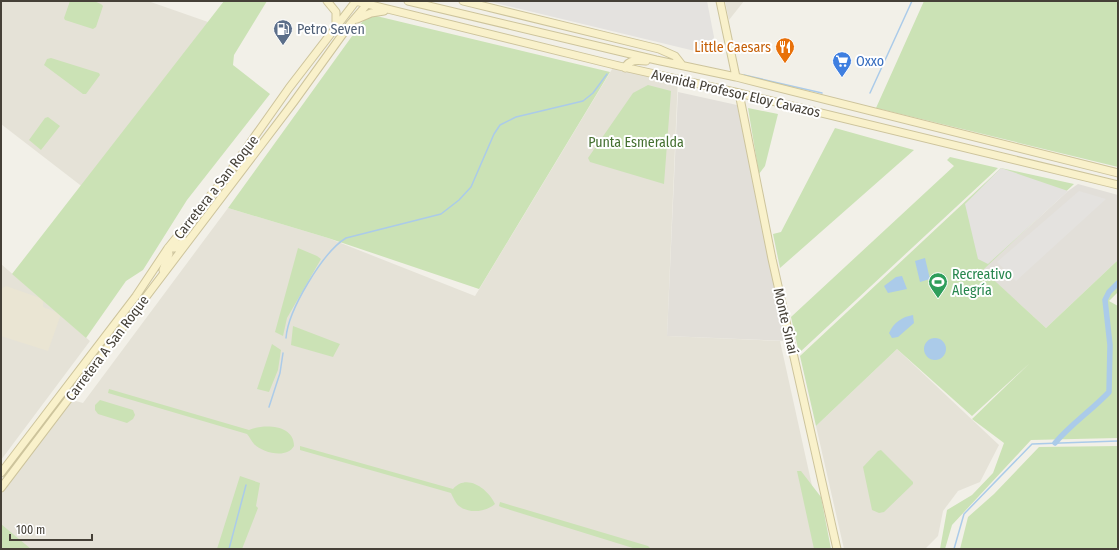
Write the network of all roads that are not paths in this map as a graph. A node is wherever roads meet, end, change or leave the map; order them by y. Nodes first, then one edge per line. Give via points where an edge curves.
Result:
1 (327, 1) edge
2 (356, 1) edge
3 (408, 1) edge
4 (429, 1) edge
5 (463, 1) edge
6 (720, 1) edge
7 (368, 3) edge
8 (441, 9) junction
9 (399, 12) junction
10 (534, 18) junction
11 (350, 24) junction
12 (520, 26) junction
13 (336, 28) junction
14 (582, 30) junction
15 (588, 43) junction
16 (656, 60) junction
17 (682, 65) junction
18 (625, 68) junction
19 (736, 77) junction
20 (739, 93) junction
21 (1056, 157) junction
22 (1035, 165) junction
23 (1084, 165) junction
24 (1063, 172) junction
25 (1118, 172) edge
26 (1118, 185) edge
27 (213, 208) joint
28 (191, 237) junction
29 (168, 248) junction
30 (163, 274) junction
31 (77, 374) joint
32 (1, 473) edge
33 (1, 488) edge
34 (837, 549) edge

1 - 13 main road via 336,12
2 - 7 main road, Avenida Profesor Eloy Cavazos
2 - 13 main road, Carretera a San Roque
3 - 8 main road, Avenida Profesor Eloy Cavazos
4 - 8 main road
5 - 10 main road
6 - 19 main road
7 - 9 main road, Avenida Profesor Eloy Cavazos
7 - 11 main road, Carretera a San Roque
8 - 12 main road, Avenida Profesor Eloy Cavazos
9 - 11 main road via 385,10 371,13
9 - 18 main road, Avenida Profesor Eloy Cavazos
10 - 12 main road
10 - 14 main road
11 - 27 main road, Carretera a San Roque
12 - 15 main road, Avenida Profesor Eloy Cavazos
13 - 29 main road, Carretera a San Roque via 289,88 231,170
14 - 15 main road
14 - 17 main road via 659,49 675,56
15 - 16 main road, Avenida Profesor Eloy Cavazos
16 - 17 main road, Avenida Profesor Eloy Cavazos
16 - 18 main road via 632,61
17 - 19 main road, Avenida Profesor Eloy Cavazos
18 - 20 main road, Avenida Profesor Eloy Cavazos
19 - 21 main road, Avenida Profesor Eloy Cavazos
20 - 22 main road, Avenida Profesor Eloy Cavazos
20 - 34 main road, Monte Sinaí via 772,259
21 - 22 main road via 1053,164
21 - 23 main road, Avenida Profesor Eloy Cavazos
22 - 24 main road, Avenida Profesor Eloy Cavazos
23 - 24 main road via 1065,164 1062,167
23 - 25 main road, Avenida Profesor Eloy Cavazos
24 - 26 main road, Avenida Profesor Eloy Cavazos
27 - 28 main road, Carretera A San Roque
28 - 29 main road via 175,248
28 - 30 main road, Carretera A San Roque
29 - 30 main road via 169,254
29 - 31 main road, Carretera a San Roque via 136,296
30 - 33 main road, Carretera A San Roque
31 - 32 main road, Carretera A San Roque

